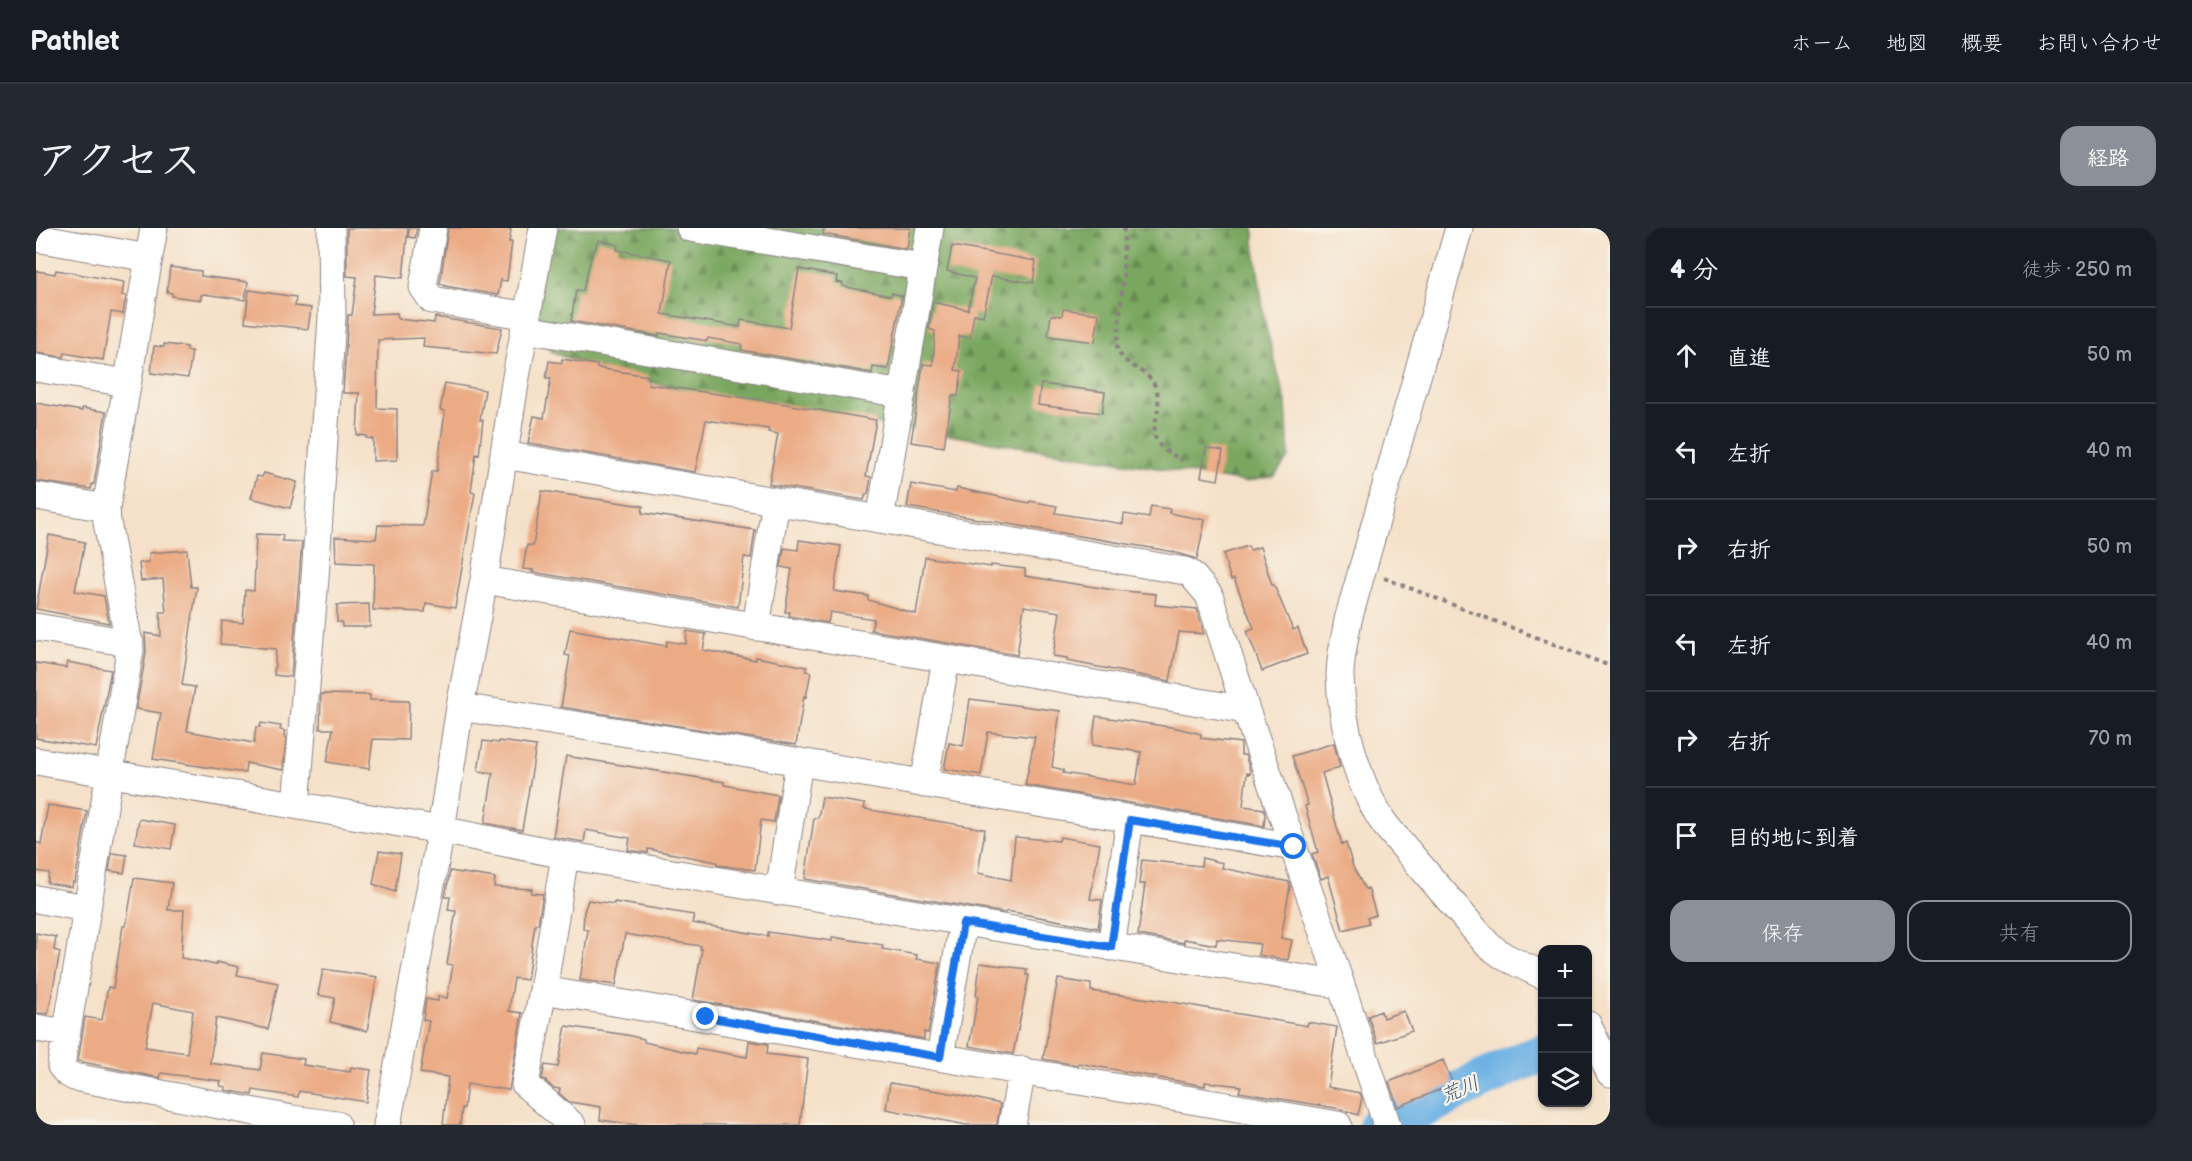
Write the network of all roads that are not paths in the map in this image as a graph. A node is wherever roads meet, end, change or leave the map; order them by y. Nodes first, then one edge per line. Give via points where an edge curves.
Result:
1 (154, 228) edge
2 (331, 228) edge
3 (433, 228) edge
4 (543, 228) edge
5 (690, 228) edge
6 (930, 228) edge
7 (1459, 228) edge
8 (36, 238) edge
9 (149, 258) junction
10 (922, 267) junction
11 (526, 322) junction
12 (36, 368) edge
13 (127, 383) junction
14 (902, 394) junction
15 (504, 455) junction
16 (36, 496) edge
17 (776, 501) junction
18 (106, 508) junction
19 (880, 519) junction
20 (484, 580) junction
21 (36, 627) edge
22 (756, 627) junction
23 (130, 643) junction
24 (946, 659) junction
25 (460, 707) junction
26 (1246, 710) junction
27 (36, 761) edge
28 (799, 762) junction
29 (110, 774) junction
30 (924, 784) junction
31 (296, 805) junction
32 (1130, 820) junction
33 (441, 830) junction
34 (1294, 847) junction
35 (565, 855) junction
36 (779, 892) junction
37 (36, 898) edge
38 (86, 908) junction
39 (963, 923) junction
40 (1111, 947) junction
41 (1538, 973) edge
42 (1341, 985) junction
43 (543, 990) junction
44 (36, 1028) edge
45 (1596, 1028) edge
46 (66, 1033) junction
47 (940, 1057) junction
48 (1022, 1070) junction
49 (1610, 1073) edge
50 (337, 1125) edge
51 (387, 1125) edge
52 (572, 1125) edge
53 (1012, 1125) edge
54 (1338, 1125) edge
55 (1387, 1125) edge

1 - 9 street
2 - 31 street via 332,317
3 - 11 street via 423,287 432,300
4 - 11 street
5 - 10 street
6 - 10 street
7 - 41 street via 1348,620 1340,676 1354,757 1374,808 1488,945
8 - 9 street
9 - 13 street
10 - 14 street
11 - 14 street
11 - 15 street
12 - 13 street
13 - 18 street
14 - 19 street
15 - 17 street
15 - 20 street
16 - 18 street
17 - 19 street
17 - 22 street
18 - 23 street
19 - 26 street via 1191,574 1209,595
20 - 22 street
20 - 25 street
21 - 23 street
22 - 24 street
23 - 29 street
24 - 26 street
24 - 30 street
25 - 28 street
25 - 33 street
26 - 34 street
27 - 29 street
28 - 30 street
28 - 36 street
29 - 31 street
29 - 38 street
30 - 32 street
31 - 33 street
32 - 34 street
32 - 40 street
33 - 35 street
33 - 51 street
34 - 42 street
35 - 36 street
35 - 43 street
36 - 39 street
37 - 38 street
38 - 46 street
39 - 40 street
39 - 47 street
40 - 42 street
42 - 55 street
43 - 47 street
43 - 52 street via 525,1084
44 - 46 street
45 - 49 street
46 - 50 street via 61,1066 74,1077
47 - 48 street
48 - 53 street
48 - 54 street

